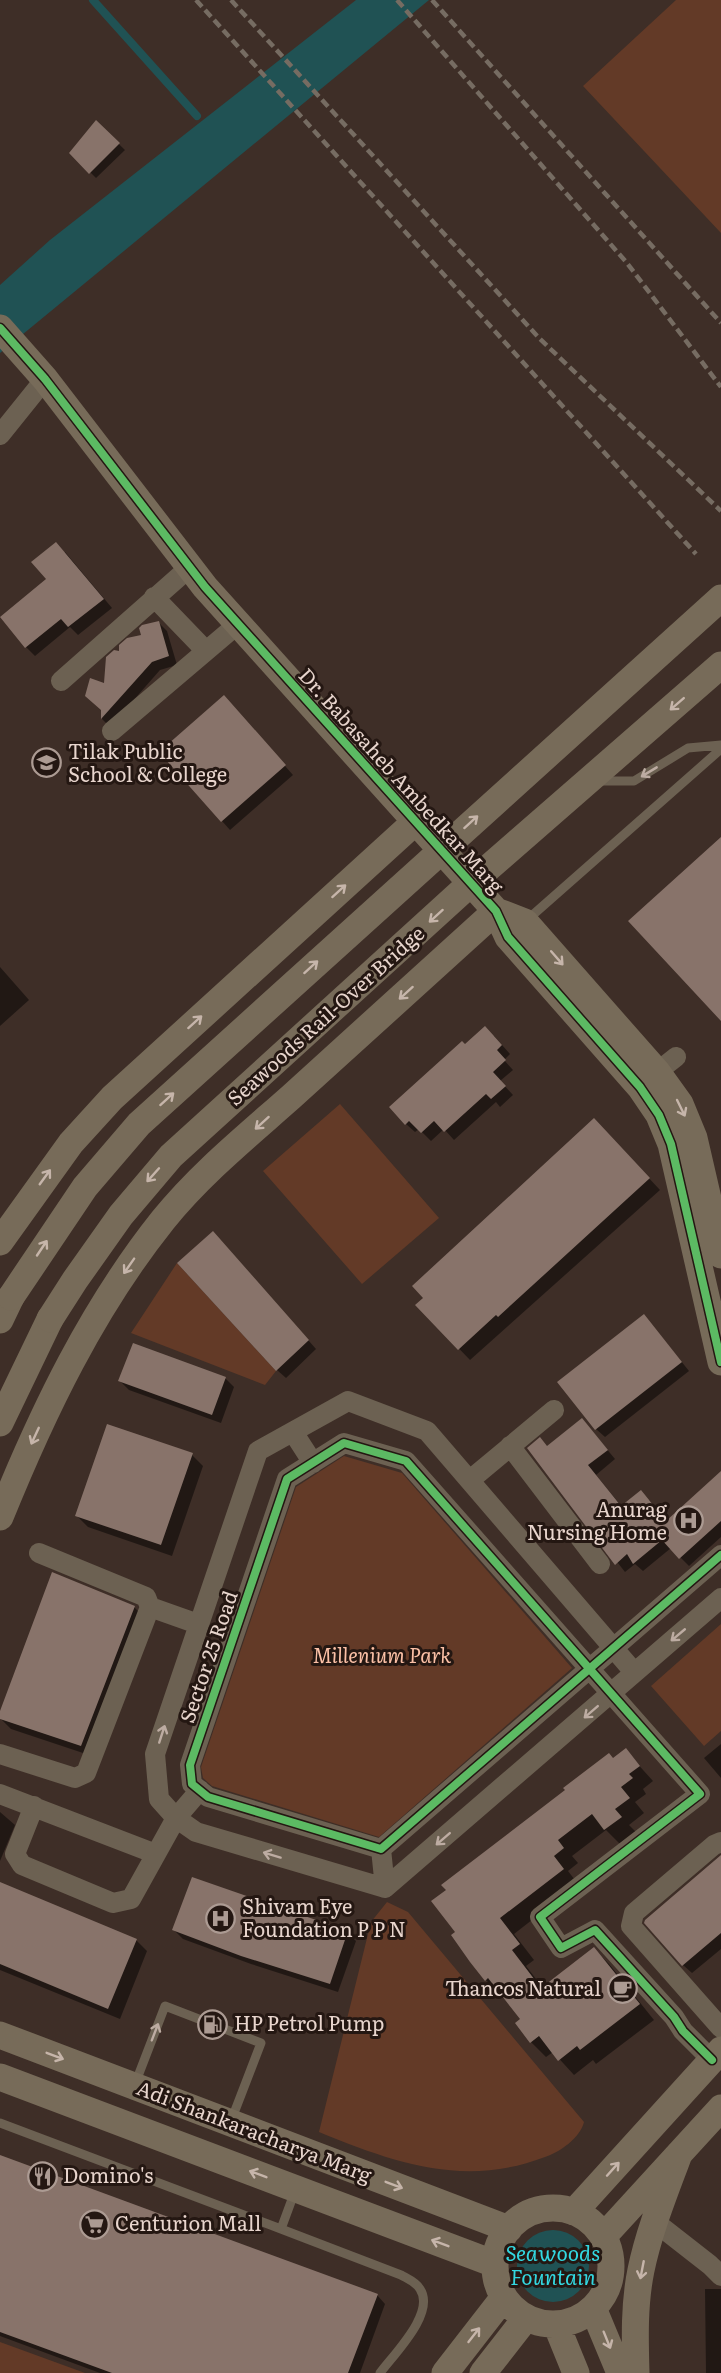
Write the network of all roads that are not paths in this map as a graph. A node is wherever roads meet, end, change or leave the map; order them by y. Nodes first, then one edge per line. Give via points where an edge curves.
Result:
1 (0, 328) edge
2 (41, 375) junction
3 (0, 435) edge
4 (190, 567) junction
5 (154, 597) junction
6 (721, 598) edge
7 (238, 624) junction
8 (206, 651) junction
9 (721, 665) edge
10 (61, 681) dead end
11 (112, 731) dead end
12 (721, 747) edge
13 (589, 781) junction
14 (415, 822) junction
15 (496, 911) junction
16 (525, 922) junction
17 (0, 1242) edge
18 (721, 1255) edge
19 (5, 1308) edge
20 (721, 1362) edge
21 (554, 1410) dead end
22 (0, 1424) edge
23 (292, 1432) junction
24 (510, 1446) junction
25 (313, 1463) junction
26 (470, 1480) junction
27 (0, 1517) edge
28 (39, 1553) dead end
29 (721, 1555) edge
30 (600, 1564) dead end
31 (721, 1599) edge
32 (150, 1607) junction
33 (198, 1624) junction
34 (614, 1647) junction
35 (589, 1670) junction
36 (634, 1672) junction
37 (612, 1694) junction
38 (0, 1754) edge
39 (200, 1790) junction
40 (0, 1794) edge
41 (34, 1806) junction
42 (176, 1818) junction
43 (721, 1842) edge
44 (381, 1849) junction
45 (156, 1854) junction
46 (385, 1888) junction
47 (721, 2028) edge
48 (0, 2035) edge
49 (717, 2055) edge
50 (0, 2076) edge
51 (134, 2086) junction
52 (721, 2108) edge
53 (0, 2123) edge
54 (231, 2123) junction
55 (678, 2154) junction
56 (296, 2188) junction
57 (574, 2212) junction
58 (655, 2222) junction
59 (281, 2229) junction
60 (508, 2229) junction
61 (603, 2237) junction
62 (495, 2264) junction
63 (721, 2276) edge
64 (504, 2297) junction
65 (593, 2308) junction
66 (526, 2318) junction
67 (556, 2324) junction
68 (380, 2373) edge
69 (445, 2373) edge
70 (483, 2373) edge
71 (576, 2373) edge
72 (620, 2373) edge
73 (636, 2373) edge

1 - 2 main road, Dr. Babasaheb Ambedkar Marg
2 - 3 street
2 - 4 main road, Dr. Babasaheb Ambedkar Marg
4 - 5 street
4 - 7 main road, Dr. Babasaheb Ambedkar Marg
5 - 8 street
5 - 10 street
19 -> 6 main road, bridge via 85,1187 139,1124
7 - 8 street
7 - 14 main road, Dr. Babasaheb Ambedkar Marg
8 - 11 street
9 -> 13 main road, Seawoods Rail-Over Bridge, bridge
12 -> 13 lane via 688,748 634,781
12 - 16 lane
13 -> 22 main road, Seawoods Rail-Over Bridge, bridge via 171,1156 121,1215 50,1319
14 - 15 main road, Dr. Babasaheb Ambedkar Marg
17 -> 14 main road via 71,1143 112,1098
15 - 16 main road, Dr. Babasaheb Ambedkar Marg
15 - 20 main road, Dr. Babasaheb Ambedkar Marg via 508,937 640,1087 659,1115 670,1144
15 -> 27 main road via 210,1170 165,1218 82,1338
16 -> 18 main road, Dr. Babasaheb Ambedkar Marg via 667,1065 694,1138
21 - 24 street
23 - 25 street
23 - 26 street, Sector 25 Road via 348,1401 427,1431
23 - 33 street, Sector 25 Road via 258,1451
24 - 26 street
24 - 30 street
25 - 35 street, Sector 25 Road via 344,1443 406,1461
25 - 39 street, Sector 25 Road via 286,1479 190,1765 192,1784
26 - 34 street, Sector 25 Road
28 - 32 street via 146,1597
29 - 34 street
31 -> 36 street
32 - 33 street
32 - 38 street via 86,1773 75,1778
42 -> 33 street, Sector 25 Road via 159,1799 155,1754
34 - 35 street
34 - 36 street, Sector 25 Road
35 - 37 street, Sector 25 Road
35 - 44 street
36 - 37 street
37 -> 46 street
37 - 49 street, Sector 25 Road via 700,1794 540,1917 561,1948 595,1930 683,2031
39 - 42 street
39 - 44 street via 208,1797
40 - 41 street
41 - 45 street
41 - 45 street via 15,1854 22,1865 113,1903 131,1899
42 - 45 street
46 -> 42 street, Sector 25 Road via 196,1832
43 - 47 street via 634,1913 631,1926
44 - 46 street
48 -> 51 main road, Adi Shankaracharya Marg
57 -> 49 main road
56 -> 50 main road, Adi Shankaracharya Marg
51 - 54 main road, Adi Shankaracharya Marg
51 -> 54 lane via 165,2006 176,2010 261,2043
52 - 55 main road
53 - 59 lane
54 -> 60 main road, Adi Shankaracharya Marg
55 - 58 main road
55 - 61 main road
56 - 59 lane
62 -> 56 main road, Adi Shankaracharya Marg
57 - 60 main road via 546,2208 519,2219
57 - 61 main road via 591,2222
58 - 63 street
58 -> 73 main road via 639,2282
59 - 68 lane via 402,2275 421,2290 424,2311
60 - 62 main road via 501,2239
61 - 65 main road via 610,2255 611,2274 605,2292
62 - 64 main road
64 - 66 main road
69 -> 64 main road
65 - 67 main road via 569,2322
65 -> 72 main road
66 - 67 main road
66 - 70 main road
67 - 71 main road

